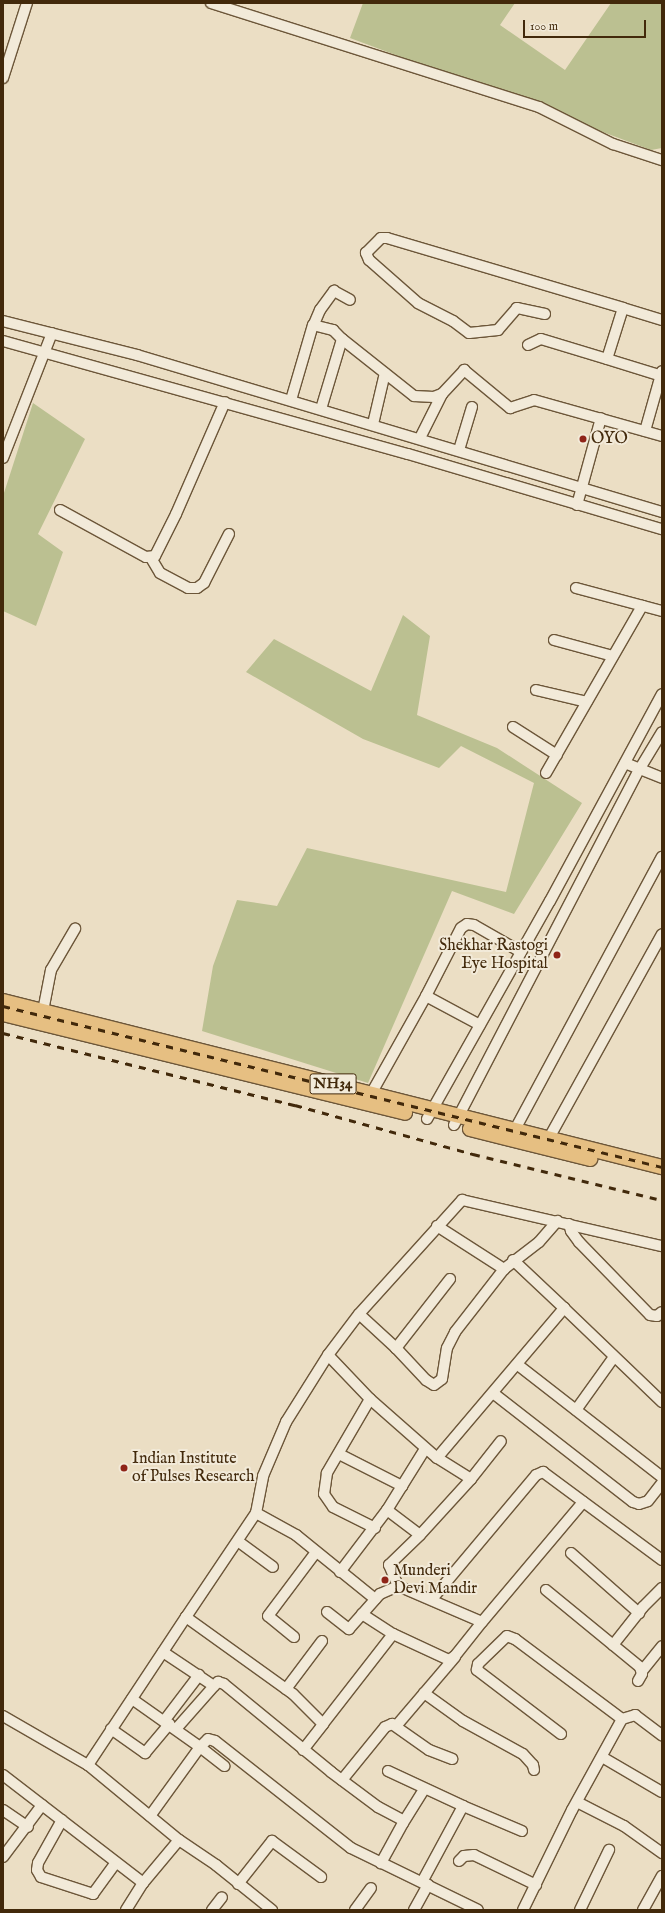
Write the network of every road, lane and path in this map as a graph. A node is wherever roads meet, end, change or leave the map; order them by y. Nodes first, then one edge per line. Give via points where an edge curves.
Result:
1 (27, 3) edge
2 (211, 3) edge
3 (3, 78) edge
4 (662, 160) edge
5 (350, 300) dead end
6 (623, 308) junction
7 (545, 314) dead end
8 (662, 320) edge
9 (3, 321) edge
10 (314, 324) junction
11 (52, 333) junction
12 (342, 339) junction
13 (3, 341) edge
14 (528, 344) dead end
15 (44, 352) junction
16 (608, 359) junction
17 (385, 374) junction
18 (662, 375) edge
19 (442, 394) junction
20 (291, 400) junction
21 (225, 402) junction
22 (472, 407) dead end
23 (321, 409) junction
24 (601, 418) junction
25 (372, 424) junction
26 (645, 431) junction
27 (662, 436) edge
28 (420, 438) junction
29 (459, 450) junction
30 (3, 458) edge
31 (582, 488) junction
32 (578, 505) junction
33 (60, 510) dead end
34 (662, 512) edge
35 (662, 529) edge
36 (230, 534) dead end
37 (151, 558) junction
38 (576, 588) dead end
39 (642, 606) junction
40 (662, 611) edge
41 (554, 640) dead end
42 (613, 656) junction
43 (536, 690) dead end
44 (662, 694) edge
45 (587, 702) junction
46 (512, 727) dead end
47 (662, 732) edge
48 (557, 755) junction
49 (625, 763) junction
50 (639, 770) junction
51 (546, 774) dead end
52 (662, 778) edge
53 (662, 858) edge
54 (75, 929) dead end
55 (662, 934) edge
56 (521, 952) junction
57 (426, 996) junction
58 (3, 1001) edge
59 (43, 1011) junction
60 (3, 1014) edge
61 (480, 1025) junction
62 (243, 1067) junction
63 (371, 1094) junction
64 (429, 1115) junction
65 (456, 1121) junction
66 (513, 1134) junction
67 (549, 1138) junction
68 (662, 1168) edge
69 (662, 1176) edge
70 (557, 1221) junction
71 (568, 1224) junction
72 (437, 1226) junction
73 (662, 1246) edge
74 (513, 1260) junction
75 (504, 1269) junction
76 (450, 1279) dead end
77 (564, 1308) junction
78 (662, 1312) edge
79 (359, 1314) junction
80 (396, 1348) junction
81 (328, 1355) junction
82 (614, 1357) junction
83 (518, 1365) junction
84 (493, 1393) junction
85 (370, 1399) junction
86 (662, 1402) edge
87 (576, 1410) junction
88 (501, 1441) dead end
89 (425, 1449) junction
90 (339, 1454) junction
91 (437, 1458) junction
92 (662, 1477) edge
93 (471, 1480) junction
94 (662, 1484) edge
95 (402, 1486) junction
96 (583, 1502) junction
97 (388, 1510) junction
98 (256, 1513) junction
99 (375, 1528) junction
100 (420, 1535) junction
101 (239, 1542) junction
102 (316, 1552) junction
103 (571, 1553) dead end
104 (662, 1560) edge
105 (273, 1567) dead end
106 (340, 1572) junction
107 (398, 1586) junction
108 (662, 1588) edge
109 (546, 1590) dead end
110 (375, 1599) junction
111 (432, 1599) junction
112 (327, 1612) dead end
113 (639, 1612) junction
114 (362, 1614) junction
115 (186, 1617) junction
116 (482, 1622) junction
117 (393, 1634) junction
118 (294, 1637) dead end
119 (322, 1641) dead end
120 (613, 1645) junction
121 (662, 1646) edge
122 (163, 1652) junction
123 (455, 1656) junction
124 (642, 1671) junction
125 (199, 1675) junction
126 (638, 1681) dead end
127 (214, 1686) junction
128 (286, 1689) junction
129 (424, 1693) junction
130 (132, 1699) junction
131 (3, 1716) edge
132 (622, 1719) junction
133 (323, 1724) junction
134 (170, 1725) junction
135 (397, 1725) junction
136 (111, 1730) junction
137 (561, 1734) dead end
138 (662, 1735) edge
139 (200, 1747) junction
140 (303, 1750) junction
141 (602, 1757) junction
142 (452, 1759) dead end
143 (88, 1765) junction
144 (224, 1766) dead end
145 (534, 1770) dead end
146 (388, 1771) dead end
147 (3, 1775) edge
148 (342, 1780) junction
149 (424, 1789) junction
150 (662, 1792) edge
151 (578, 1802) junction
152 (42, 1805) junction
153 (463, 1806) junction
154 (3, 1810) edge
155 (150, 1816) junction
156 (62, 1820) junction
157 (403, 1823) junction
158 (28, 1827) junction
159 (522, 1831) dead end
160 (179, 1840) junction
161 (609, 1850) dead end
162 (662, 1853) edge
163 (3, 1857) edge
164 (459, 1861) dead end
165 (116, 1862) junction
166 (381, 1863) junction
167 (321, 1877) dead end
168 (143, 1883) junction
169 (238, 1884) junction
170 (425, 1884) junction
171 (536, 1885) junction
172 (660, 1885) edge
173 (371, 1888) dead end
174 (222, 1897) dead end
175 (472, 1909) edge
176 (126, 1910) edge
177 (212, 1910) edge
178 (272, 1910) edge
179 (355, 1910) edge
180 (414, 1910) edge
181 (523, 1910) edge
182 (580, 1910) edge
183 (643, 1910) edge

1 - 3 street
2 - 4 street via 532,105 625,149
5 - 10 street via 334,291 320,310
6 - 7 street via 387,238 381,238 366,253 369,260 418,302 469,332 498,330 517,308
6 - 8 street
6 - 16 street
9 - 11 street
10 - 12 street via 334,331
10 - 20 street
11 - 15 street
11 - 20 street
12 - 17 street
12 - 23 street
13 - 15 street
14 - 16 street via 541,339
15 - 21 street
15 - 30 street
16 - 18 street
17 - 19 street via 414,396 434,397
17 - 25 street
18 - 26 street
19 - 24 street via 464,370 510,408 534,400
19 - 28 street
20 - 23 street
21 - 32 street
21 - 37 street via 176,514 155,556
22 - 29 street
23 - 25 street
24 - 26 street
24 - 31 street
25 - 28 street
26 - 27 street
28 - 29 street
29 - 31 street
31 - 32 street
31 - 34 street
32 - 35 street
33 - 37 street
36 - 37 street via 204,583 197,588 188,588 160,573
38 - 39 street
39 - 40 street
39 - 42 street
41 - 42 street
42 - 45 street
43 - 45 street
44 - 49 street
45 - 48 street
46 - 48 street
47 - 50 street
48 - 51 street
49 - 50 street
49 - 56 street
50 - 52 street
50 - 65 street
53 - 66 street
54 - 59 street via 51,970
55 - 67 street
56 - 57 street via 474,925 467,924 461,928
56 - 61 street
57 - 61 street
57 - 63 street
58 - 59 highway, NH34
59 - 62 highway, NH34
60 - 62 highway, NH34
61 - 64 street
62 - 63 highway, NH34
62 - 64 highway, NH34
63 - 64 highway, NH34
64 - 65 highway, NH34
65 - 66 highway, NH34
66 - 67 highway, NH34
66 - 69 highway, NH34
67 - 68 highway, NH34
70 - 71 street
70 - 72 street via 462,1200
70 - 74 street via 539,1242
71 - 73 street
71 - 78 street via 579,1242 650,1315 657,1316
72 - 75 street
72 - 79 street
74 - 75 street
74 - 77 street
75 - 80 street via 449,1341 442,1379 437,1385 426,1380
76 - 80 street
77 - 82 street
77 - 83 street
79 - 80 street
79 - 81 street
81 - 85 street
81 - 98 street via 286,1422 263,1476
82 - 86 street
82 - 87 street
83 - 84 street
83 - 87 street
84 - 91 street
84 - 94 street via 633,1502 639,1504 648,1501
85 - 89 street
85 - 90 street
87 - 92 street
88 - 93 street
89 - 91 street
89 - 95 street
90 - 95 street
90 - 99 street via 327,1473 324,1494 333,1507
91 - 93 street
93 - 100 street
95 - 97 street
96 - 104 street
96 - 111 street via 549,1475 539,1473
96 - 116 street
97 - 99 street
97 - 100 street
98 - 101 street
98 - 102 street via 296,1535
99 - 106 street
100 - 107 street via 389,1565
101 - 105 street
101 - 115 street
102 - 106 street
102 - 118 street via 268,1616
103 - 113 street
106 - 110 street
107 - 110 street via 385,1590
107 - 111 street
108 - 113 street
109 - 120 street
110 - 114 street
111 - 116 street
112 - 114 street via 349,1629
113 - 120 street
114 - 117 street
115 - 122 street
115 - 128 street
116 - 123 street
117 - 123 street via 443,1659
117 - 133 street
119 - 128 street
120 - 124 street
121 - 124 street
122 - 125 street
122 - 130 street
123 - 129 street
124 - 126 street
125 - 127 street
125 - 134 street
127 - 134 street
127 - 140 street via 218,1682 224,1684
128 - 133 street
129 - 135 street
129 - 145 street via 462,1721 523,1754 533,1765
130 - 134 street
130 - 136 street
131 - 143 street
132 - 137 street via 515,1638 506,1636 478,1664 477,1670
132 - 138 street via 636,1716
132 - 141 street
133 - 140 street
134 - 136 street via 145,1753
134 - 139 street
135 - 142 street via 418,1743
135 - 148 street via 385,1727
136 - 143 street
139 - 144 street
139 - 155 street
139 - 166 street via 208,1739 213,1739 344,1843
140 - 148 street
141 - 150 street
141 - 151 street
143 - 155 street
146 - 149 street
147 - 152 street
148 - 157 street
149 - 153 street
149 - 157 street
151 - 162 street via 639,1835
151 - 171 street
152 - 156 street
152 - 158 street
153 - 159 street
153 - 170 street
154 - 158 street
155 - 160 street
156 - 165 street
156 - 165 street via 38,1862 37,1870 41,1877 93,1894
157 - 166 street
158 - 163 street
160 - 168 street
160 - 169 street
161 - 182 street
164 - 171 street via 464,1856 474,1855
165 - 168 street
166 - 170 street
167 - 169 street via 272,1841
168 - 176 street
169 - 178 street
170 - 175 street
170 - 180 street
171 - 181 street
172 - 183 street
173 - 179 street
174 - 177 street

